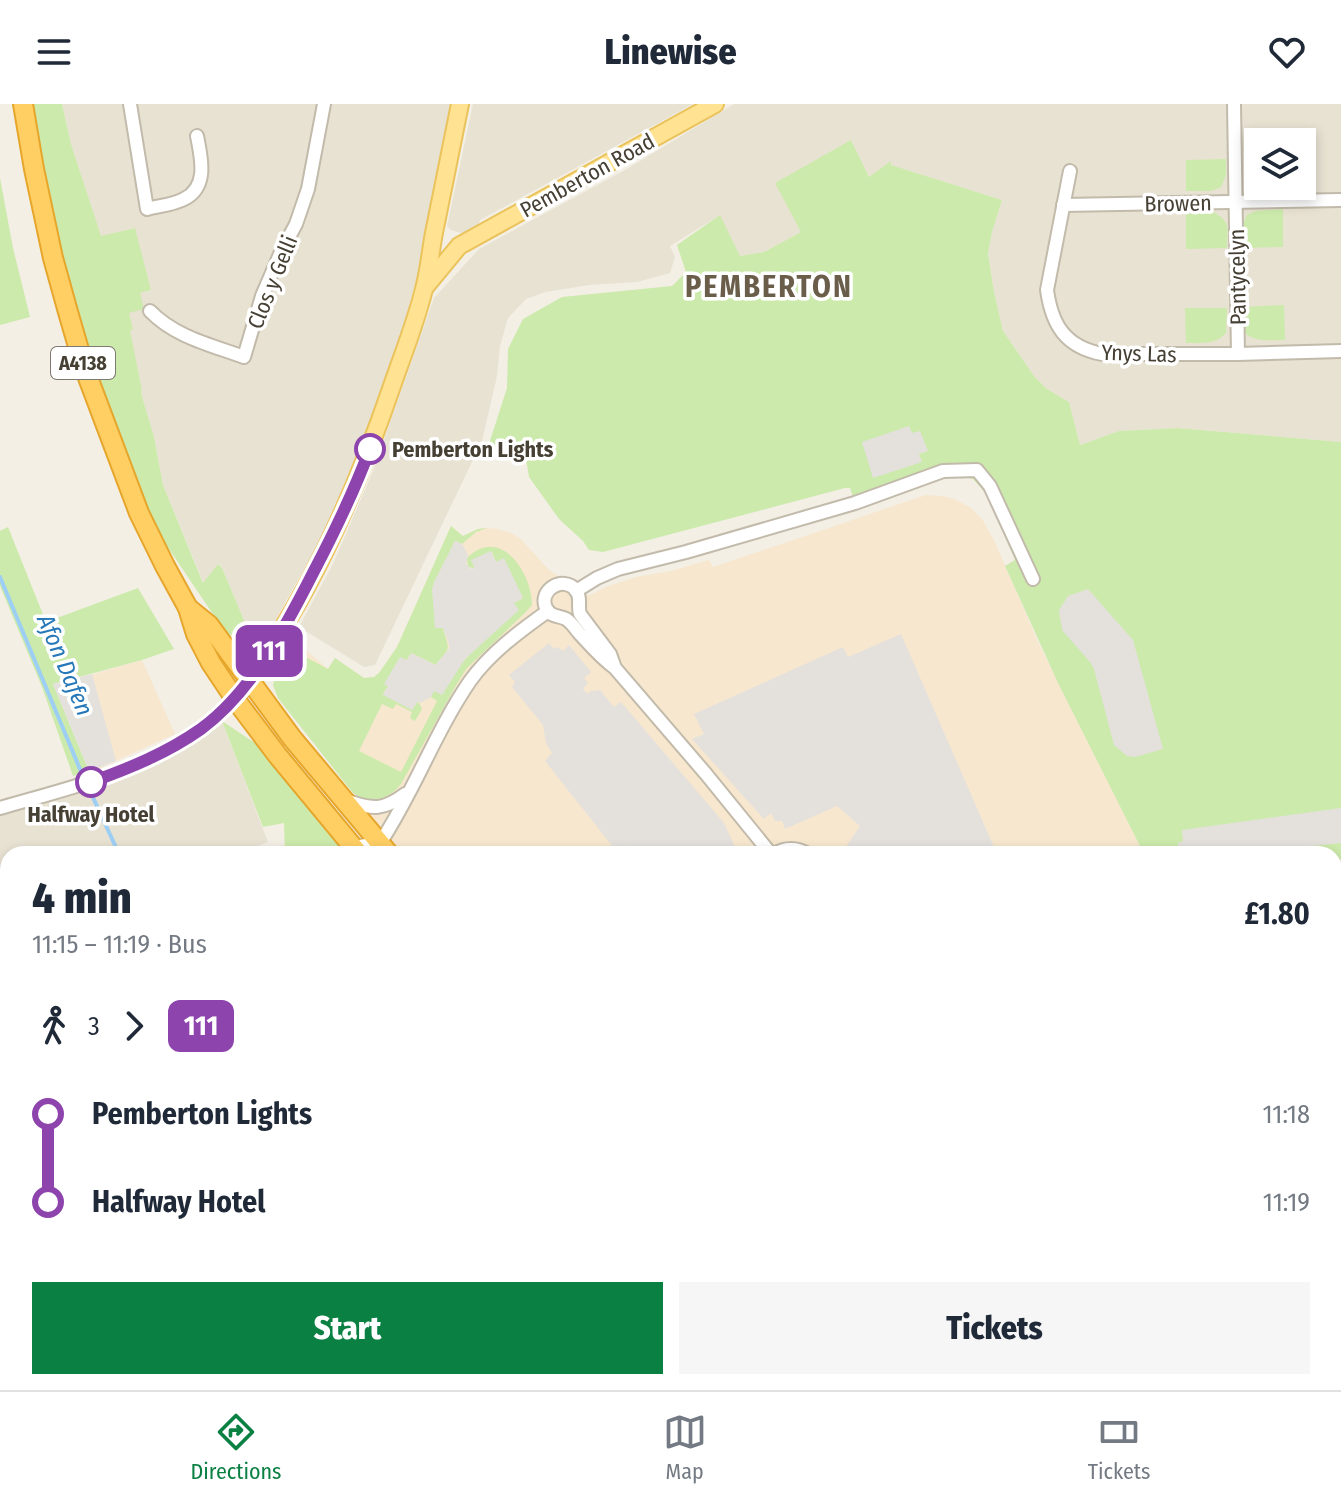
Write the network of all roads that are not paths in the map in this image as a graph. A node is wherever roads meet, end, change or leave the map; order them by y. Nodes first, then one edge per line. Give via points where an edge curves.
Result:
1 (23, 104) edge
2 (130, 104) edge
3 (324, 104) edge
4 (460, 104) edge
5 (715, 104) edge
6 (1234, 104) edge
7 (197, 136) dead end
8 (1070, 171) dead end
9 (1341, 200) edge
10 (1236, 202) junction
11 (1063, 205) junction
12 (436, 222) junction
13 (459, 246) junction
14 (425, 287) junction
15 (150, 311) dead end
16 (1341, 351) edge
17 (1238, 354) junction
18 (1033, 579) dead end
19 (576, 591) junction
20 (188, 608) junction
21 (578, 608) junction
22 (548, 611) junction
23 (565, 618) junction
24 (615, 668) junction
25 (250, 679) junction
26 (235, 699) junction
27 (408, 792) junction
28 (343, 799) junction
29 (0, 808) edge
30 (353, 846) edge
31 (382, 846) edge
32 (386, 846) edge
33 (765, 846) edge

1 - 20 highway, A4138 via 53,258 84,367 139,513
2 - 7 street via 147,209 185,199 198,186 203,167
3 - 15 street, Clos y Gelli via 308,189 262,296 244,357 182,335
4 - 12 main road
5 - 13 main road, Pemberton Road
6 - 10 street, Pantycelyn
8 - 11 street, Ynys Las
9 - 10 street, Browen
10 - 11 street, Browen
10 - 17 street, Pantycelyn
11 - 17 street, Ynys Las via 1047,290 1055,321 1074,344 1102,354
12 - 13 main road
12 - 14 main road
13 - 14 main road
14 - 25 main road via 348,505
16 - 17 street, Ynys Las
18 - 19 street via 990,486 977,470 961,470 943,471 855,503 618,569
19 - 21 street
19 - 22 street via 567,584 551,588 545,597
20 - 25 highway, A4138 via 209,625
20 - 26 highway, A4138 via 196,634
21 - 23 street
21 - 24 street
22 - 23 street
22 - 27 street via 471,680
23 - 24 street
24 - 33 street
25 - 26 main road
25 - 28 highway, A4138
26 - 29 street via 203,728 146,762
26 - 30 highway, A4138
27 - 28 street via 379,808
27 - 32 street
28 - 31 highway, A4138

